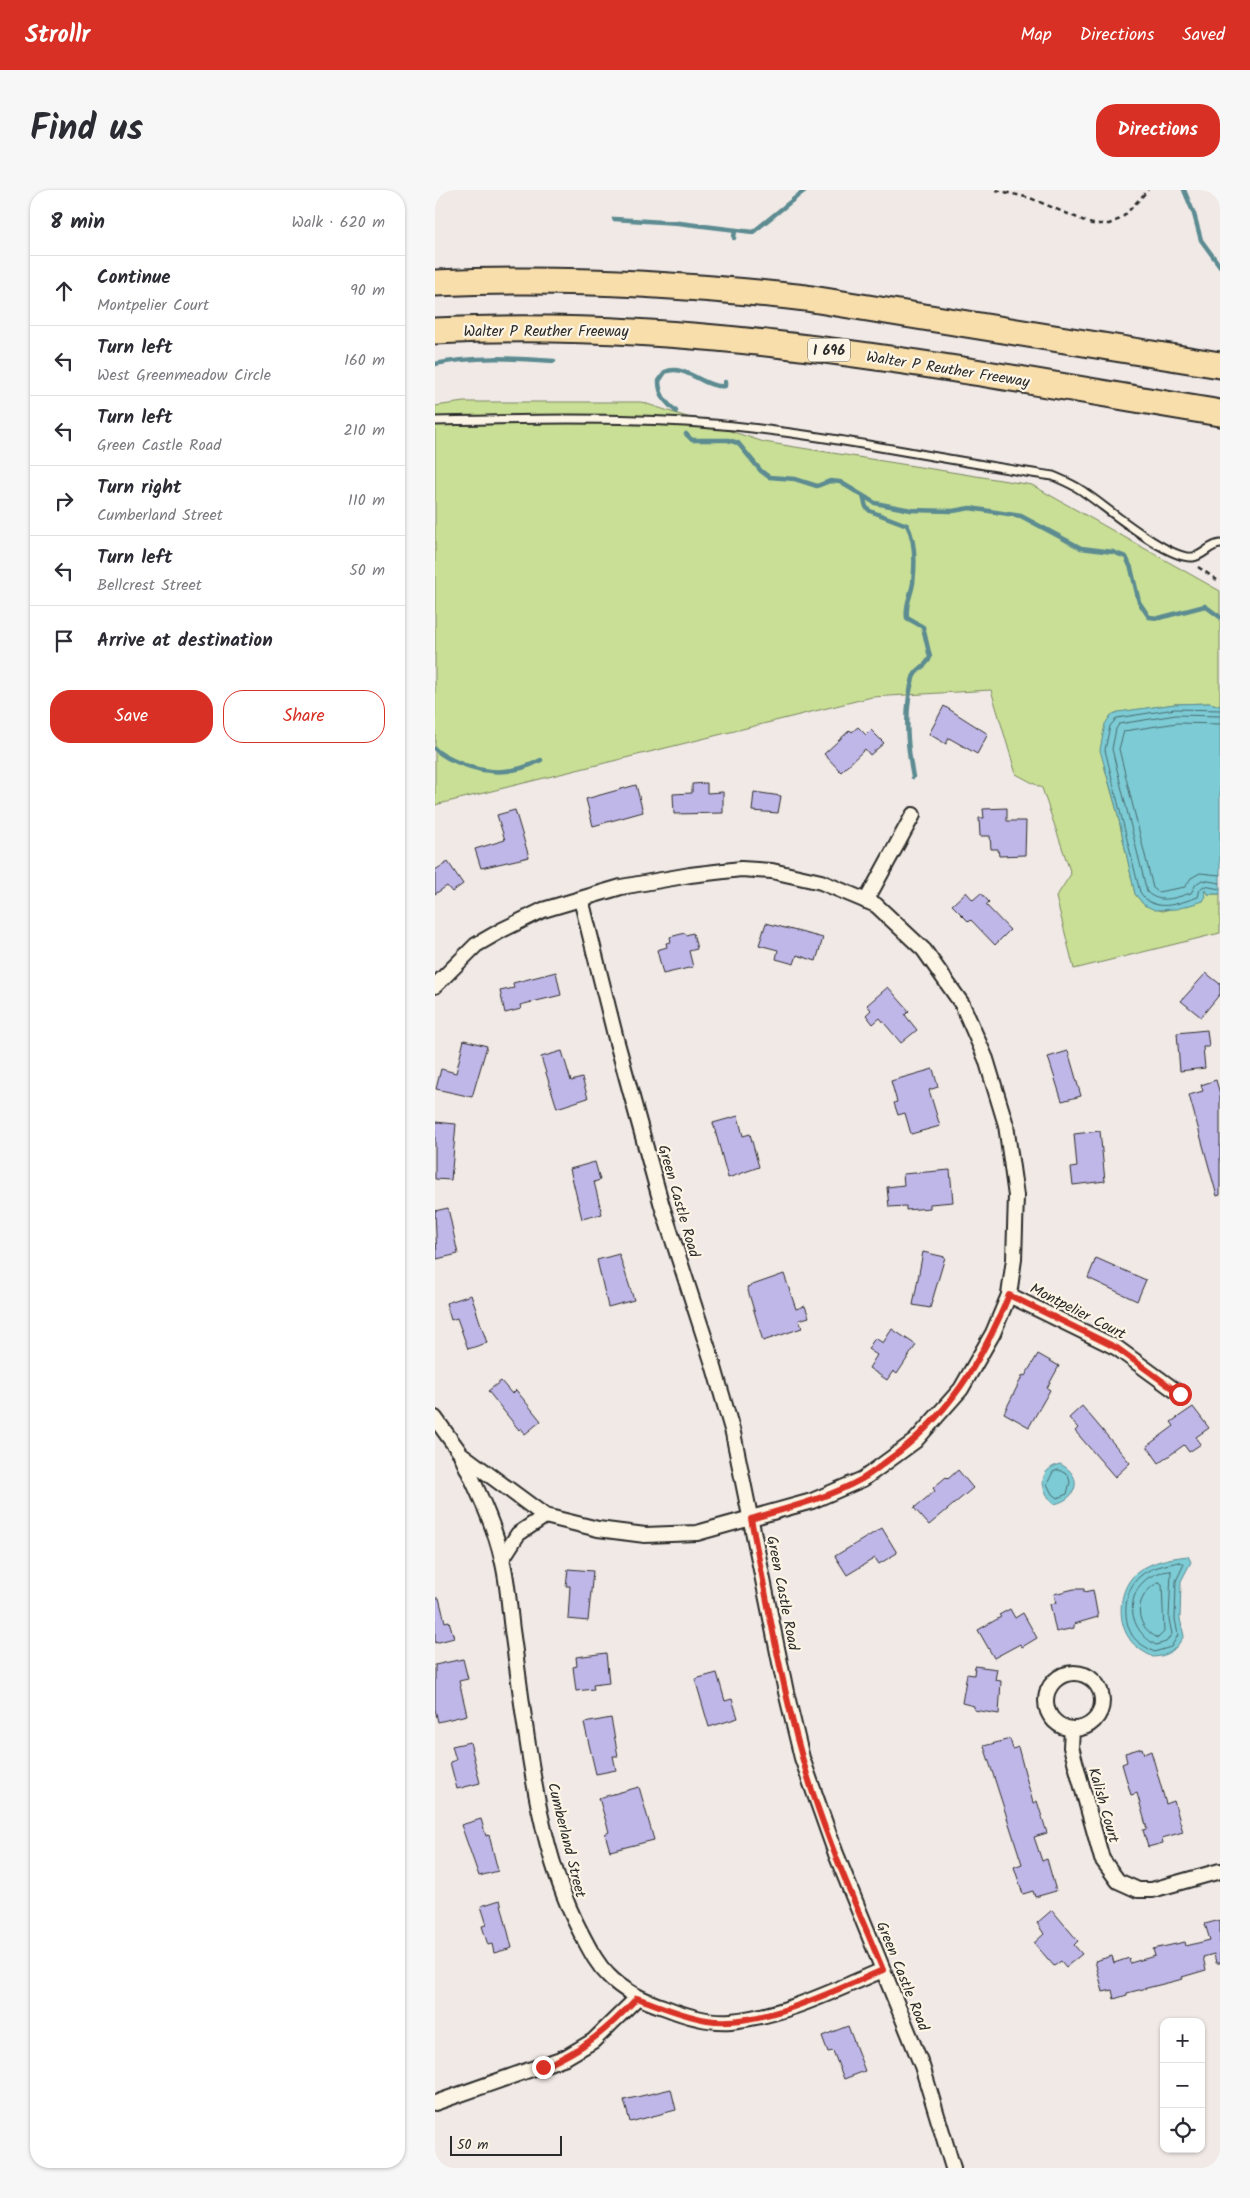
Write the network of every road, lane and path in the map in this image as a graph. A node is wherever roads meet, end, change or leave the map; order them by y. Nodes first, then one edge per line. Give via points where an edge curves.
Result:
1 (996, 190) edge
2 (1147, 190) edge
3 (435, 283) edge
4 (435, 331) edge
5 (1220, 364) edge
6 (1220, 413) edge
7 (435, 421) edge
8 (1220, 544) edge
9 (1183, 556) junction
10 (1220, 582) edge
11 (913, 815) dead end
12 (581, 899) junction
13 (866, 901) junction
14 (435, 986) edge
15 (1009, 1295) junction
16 (1180, 1394) dead end
17 (435, 1418) edge
18 (461, 1454) junction
19 (545, 1516) junction
20 (751, 1519) junction
21 (502, 1559) junction
22 (1072, 1729) junction
23 (1220, 1871) edge
24 (883, 1970) junction
25 (637, 1998) junction
26 (435, 2103) edge
27 (953, 2168) edge

1 - 2 path via 1030,198 1092,224 1109,224 1122,218
3 - 5 highway via 581,281 750,291
4 - 6 highway, Walter P Reuther Freeway / I 696 via 566,329 733,338 844,352
7 - 9 lane via 700,423 783,432 1053,476 1079,488 1147,537
8 - 9 lane via 1211,545 1193,557
9 - 10 path
11 - 13 street
12 - 13 street via 621,887 741,869 773,871 821,882
12 - 14 street via 543,910 502,930 477,945
12 - 20 street, Green Castle Road via 662,1206 733,1433
13 - 15 street via 876,904 924,950 962,1004 986,1059 1005,1125 1016,1196
15 - 16 street, Montpelier Court via 1117,1348
15 - 20 street via 993,1333 961,1389 915,1441 863,1479 811,1501
17 - 18 street
18 - 19 street
18 - 21 street, Cumberland Street via 485,1506
19 - 20 street via 599,1529 645,1535 697,1532
19 - 21 street via 517,1534
20 - 24 street, Green Castle Road via 802,1758 835,1854
21 - 25 street, Cumberland Street via 527,1736 540,1804 567,1906 594,1958 608,1976
22 - 22 street via 1091,1723 1101,1707 1099,1689 1093,1681 1067,1674 1052,1683 1046,1700 1050,1716 1064,1728
22 - 23 street, Kalish Court via 1071,1747 1102,1859 1111,1873 1122,1883 1138,1890 1152,1890
24 - 25 street, Cumberland Street via 763,2016 730,2021 708,2020 675,2012
24 - 27 street, Green Castle Road via 922,2066
25 - 26 street via 604,2032 566,2057

